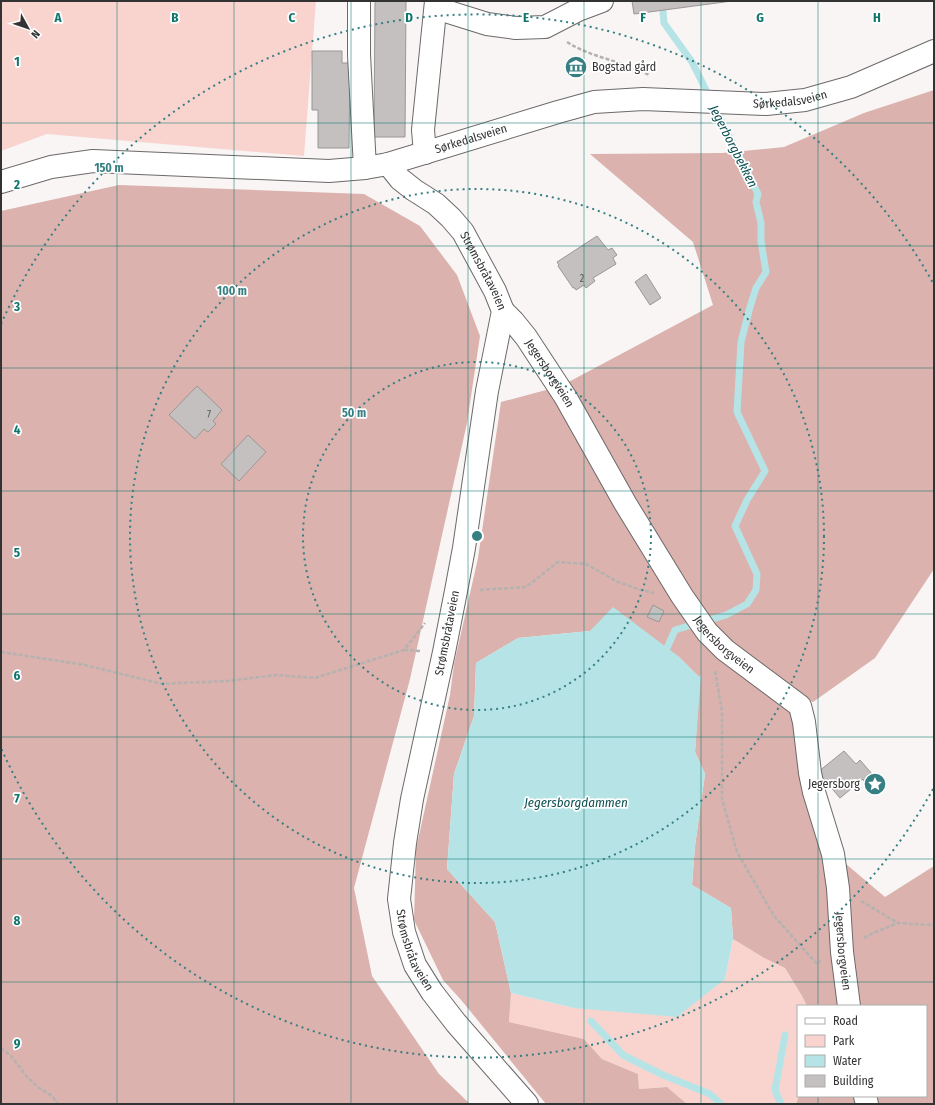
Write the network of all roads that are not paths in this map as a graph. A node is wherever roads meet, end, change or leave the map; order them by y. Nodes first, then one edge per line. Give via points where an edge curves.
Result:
1 (359, 1) edge
2 (456, 1) edge
3 (602, 1) edge
4 (436, 5) edge
5 (934, 51) edge
6 (425, 153) junction
7 (388, 164) junction
8 (365, 168) junction
9 (1, 182) edge
10 (503, 311) junction
11 (849, 1005) edge
12 (527, 1104) edge

1 - 8 street
2 - 4 street
3 - 4 street via 545,27 516,28 486,24
4 - 6 street via 423,130
5 - 6 street, Sørkedalsveien via 851,87 818,97 766,104 643,99 594,102
6 - 7 street, Sørkedalsveien
7 - 8 street, Sørkedalsveien
7 - 10 street, Strømsbråtaveien via 400,179 436,204 463,232
8 - 9 street, Sørkedalsveien via 329,171 92,161 51,166
10 - 11 street, Jegersborgveien via 526,337 566,398 625,503 682,596 705,628 725,650 800,706 811,779 833,854
10 - 12 street, Strømsbråtaveien via 487,391 456,591 412,799 399,899 404,932 415,965 456,1023

